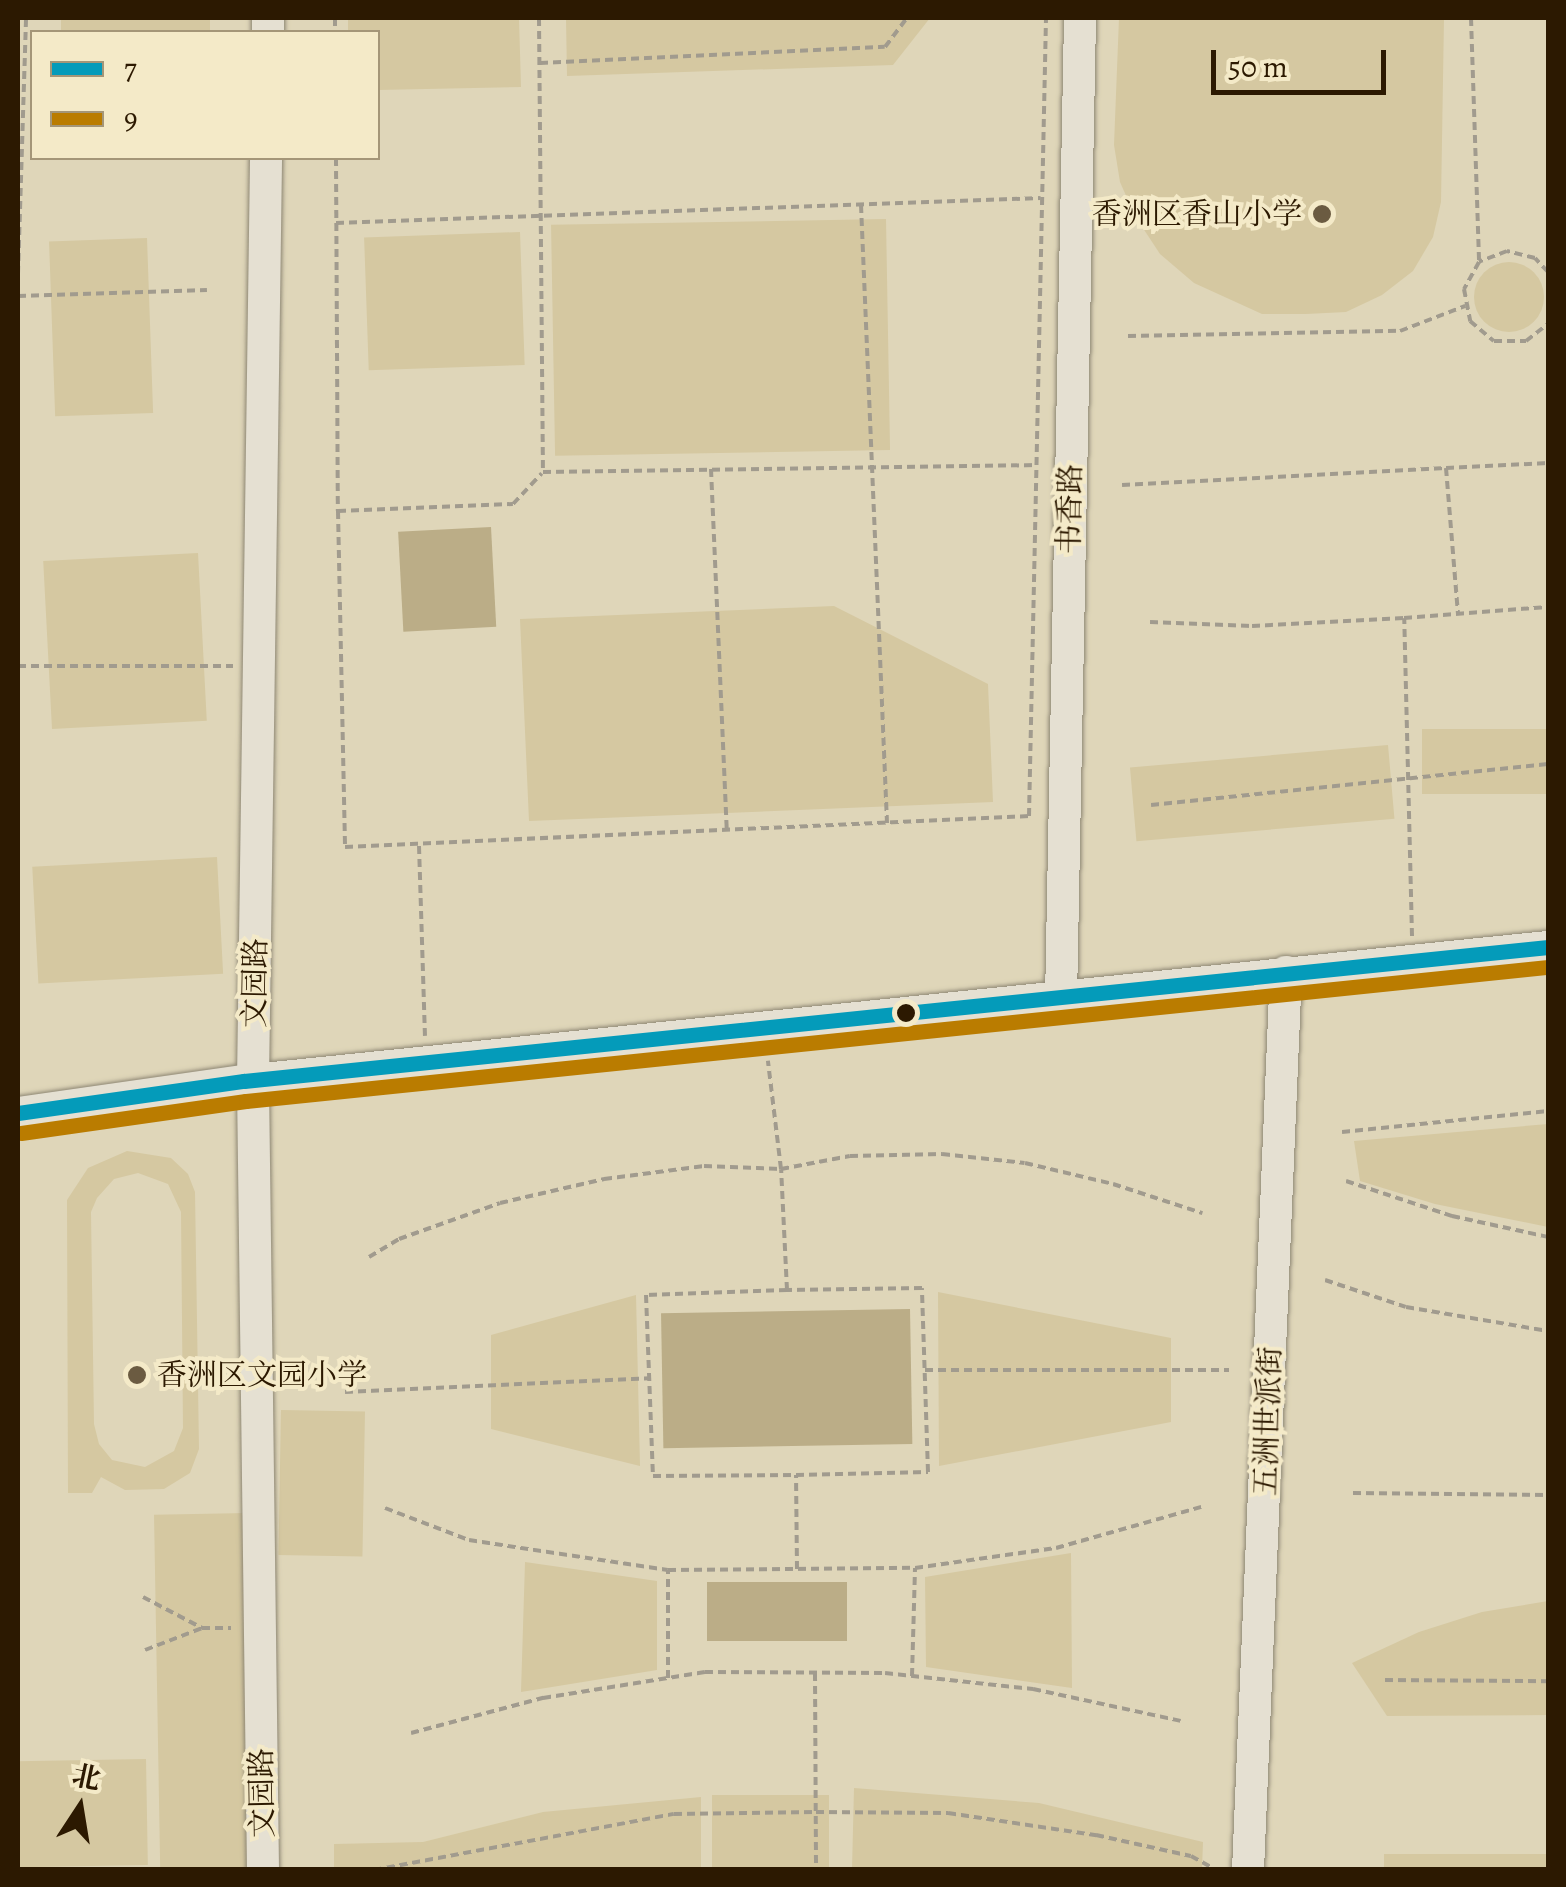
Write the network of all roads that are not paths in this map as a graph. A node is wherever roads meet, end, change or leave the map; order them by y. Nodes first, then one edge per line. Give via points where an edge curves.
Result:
1 (1080, 18) edge
2 (266, 160) edge
3 (1548, 947) edge
4 (1286, 972) junction
5 (1061, 1000) junction
6 (254, 1080) junction
7 (18, 1113) edge
8 (263, 1870) edge
9 (1248, 1870) edge

1 - 5 street, 书香路
2 - 6 street, 文园路
3 - 4 street
4 - 5 street
4 - 9 street, 五洲世派街
5 - 6 street
6 - 7 street
6 - 8 street, 文园路

